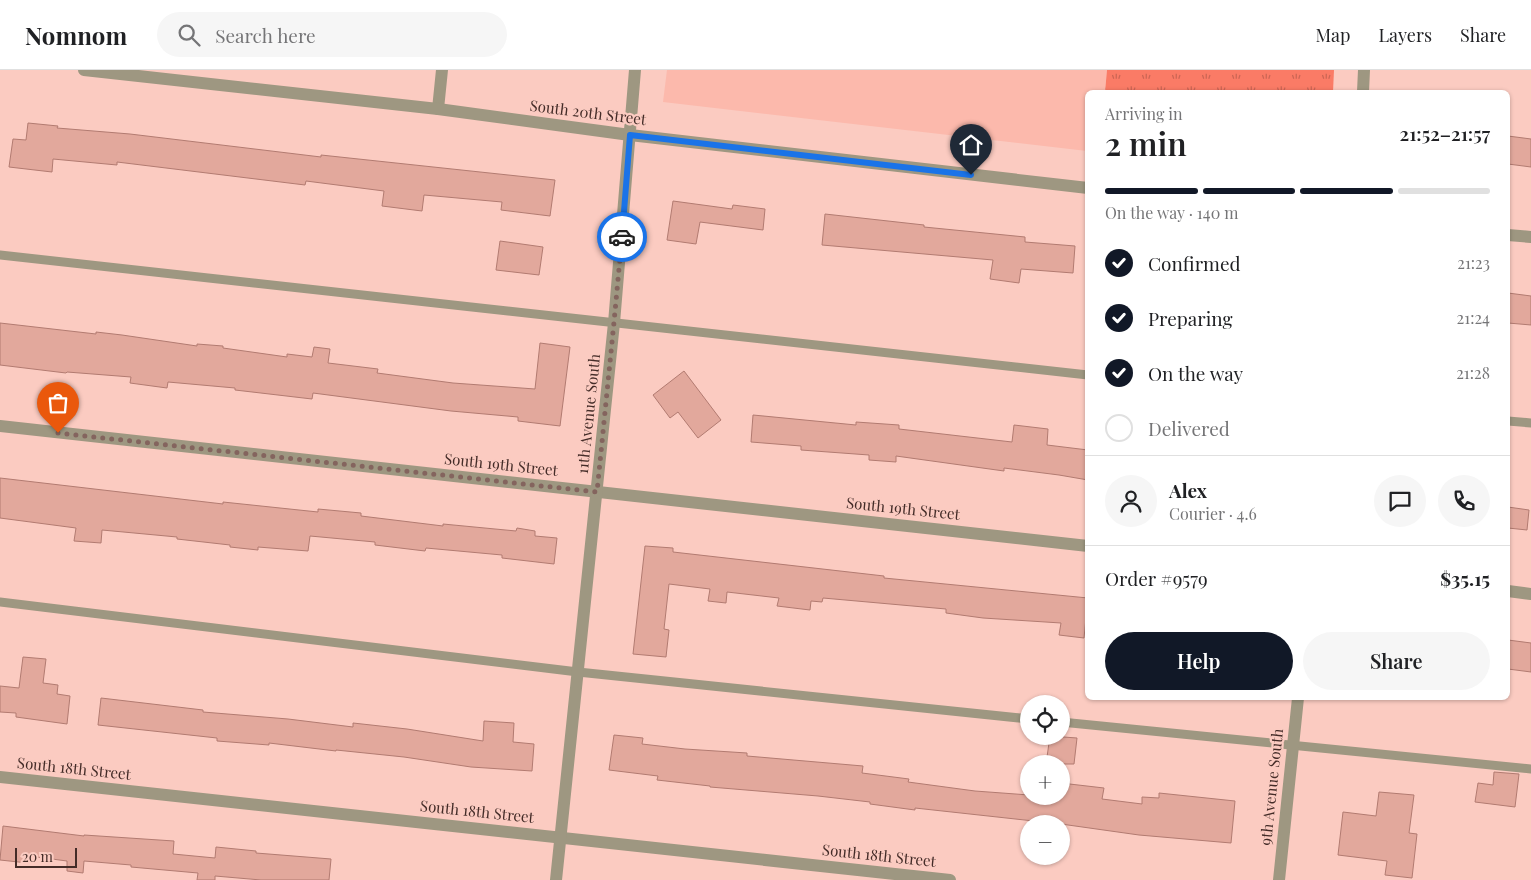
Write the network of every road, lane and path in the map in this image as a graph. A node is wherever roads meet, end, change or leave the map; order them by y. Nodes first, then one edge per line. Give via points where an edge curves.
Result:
1 (84, 70) edge
2 (442, 70) edge
3 (635, 70) edge
4 (1364, 70) edge
5 (161, 74) edge
6 (1362, 90) edge
7 (438, 110) junction
8 (630, 135) junction
9 (1085, 188) edge
10 (1510, 235) edge
11 (1531, 237) edge
12 (0, 255) edge
13 (614, 322) junction
14 (1085, 375) edge
15 (1510, 421) edge
16 (1531, 424) edge
17 (0, 426) edge
18 (597, 492) junction
19 (1085, 546) edge
20 (1510, 591) edge
21 (1531, 594) edge
22 (0, 602) edge
23 (578, 672) junction
24 (1298, 700) edge
25 (1020, 717) edge
26 (1070, 723) edge
27 (1293, 746) junction
28 (1531, 769) edge
29 (0, 777) edge
30 (560, 837) junction
31 (556, 880) edge
32 (950, 880) edge
33 (1279, 880) edge

1 - 5 street, South 20th Street
2 - 7 street
3 - 8 street, 11th Avenue South
4 - 6 street
5 - 7 street, South 20th Street
7 - 8 street, South 20th Street
8 - 9 street, South 20th Street
8 - 13 street, 11th Avenue South
10 - 11 street
12 - 13 lane
13 - 14 lane
13 - 18 street, 11th Avenue South
15 - 16 lane
17 - 18 street, South 19th Street
18 - 19 street, South 19th Street
18 - 23 street, 11th Avenue South
20 - 21 street
22 - 23 lane
23 - 25 lane
23 - 30 street, 11th Avenue South
24 - 27 street, 9th Avenue South
26 - 27 lane
27 - 28 lane
27 - 33 street, 9th Avenue South
29 - 30 street, South 18th Street
30 - 31 street, 11th Avenue South
30 - 32 street, South 18th Street

